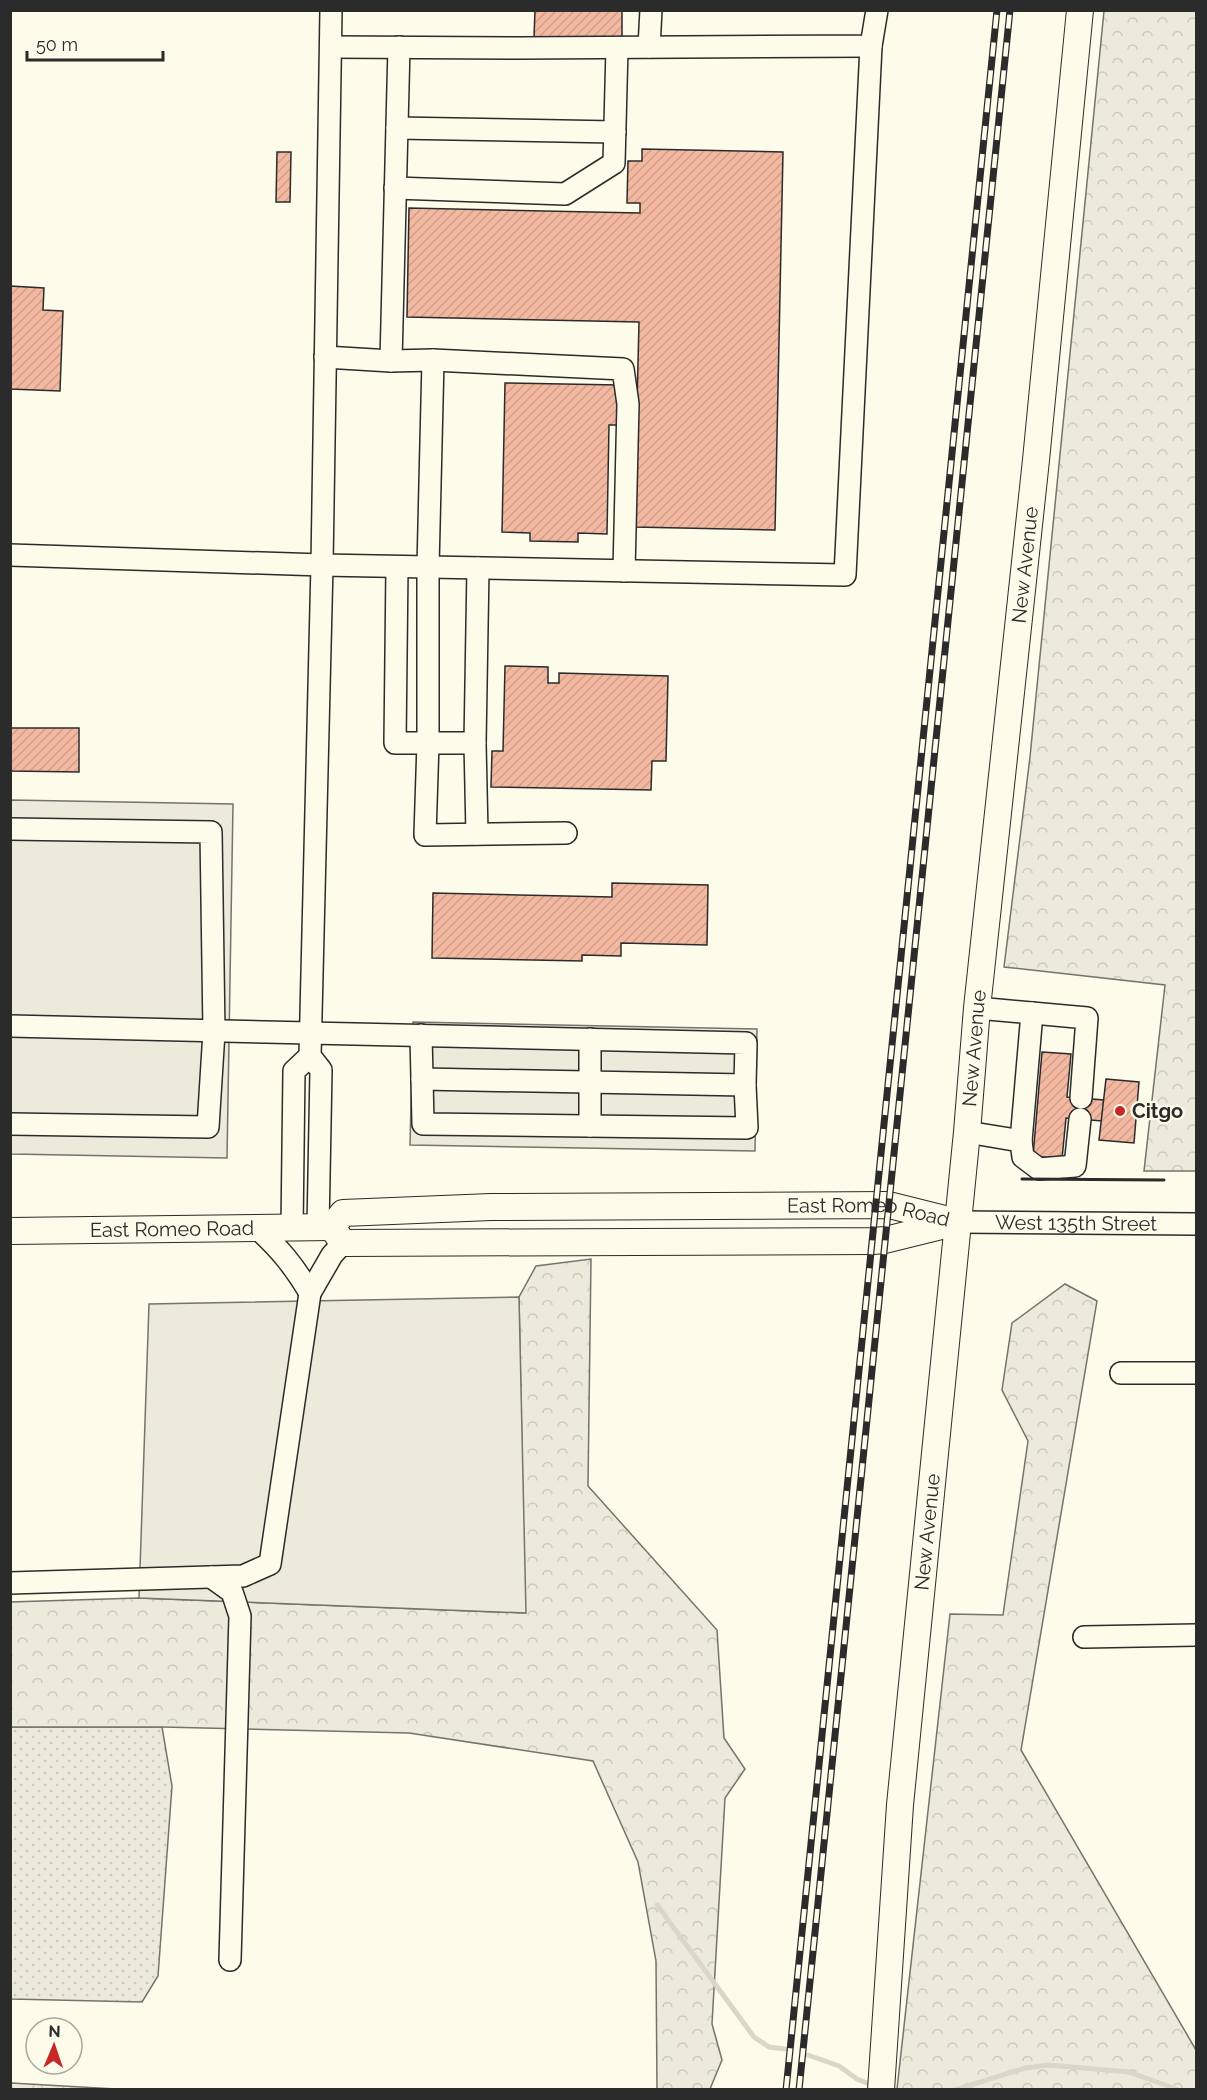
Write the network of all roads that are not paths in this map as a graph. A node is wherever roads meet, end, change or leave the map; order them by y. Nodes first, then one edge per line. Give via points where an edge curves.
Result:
1 (331, 10) edge
2 (651, 10) edge
3 (877, 10) edge
4 (1080, 10) edge
5 (871, 46) junction
6 (331, 47) junction
7 (399, 47) junction
8 (649, 47) junction
9 (617, 48) junction
10 (397, 128) junction
11 (615, 132) junction
12 (395, 188) junction
13 (325, 357) junction
14 (433, 360) junction
15 (392, 361) junction
16 (10, 555) edge
17 (322, 565) junction
18 (397, 567) junction
19 (428, 567) junction
20 (478, 568) junction
21 (624, 571) junction
22 (428, 743) junction
23 (475, 743) junction
24 (10, 829) edge
25 (566, 832) dead end
26 (477, 834) junction
27 (977, 1008) junction
28 (1032, 1013) junction
29 (10, 1026) edge
30 (214, 1032) junction
31 (311, 1032) junction
32 (421, 1035) junction
33 (590, 1039) junction
34 (310, 1056) junction
35 (422, 1079) junction
36 (590, 1082) junction
37 (745, 1085) junction
38 (1081, 1098) dead end
39 (1080, 1119) dead end
40 (10, 1124) edge
41 (590, 1126) junction
42 (967, 1132) junction
43 (1021, 1141) junction
44 (957, 1222) junction
45 (1197, 1224) edge
46 (257, 1228) junction
47 (292, 1228) junction
48 (10, 1230) edge
49 (331, 1233) junction
50 (310, 1293) junction
51 (1121, 1373) dead end
52 (1197, 1374) edge
53 (211, 1577) junction
54 (10, 1583) edge
55 (1197, 1635) edge
56 (1084, 1637) dead end
57 (230, 1960) dead end
58 (881, 2090) edge

1 - 6 street
2 - 8 street
3 - 5 street
4 - 27 main road, New Avenue
5 - 8 street
5 - 21 street via 845,575
6 - 7 street
6 - 13 street
7 - 9 street
7 - 10 street
8 - 9 street
9 - 11 street
10 - 11 street
10 - 12 street
11 - 12 street via 614,163 565,194
12 - 15 street
13 - 15 street
13 - 17 street
14 - 15 street
14 - 19 street
14 - 21 street via 623,369 628,404
16 - 17 street
17 - 18 street
17 - 31 street
18 - 19 street
18 - 22 street via 396,742
19 - 20 street
19 - 22 street
20 - 21 street
20 - 23 street
22 - 23 street
22 - 26 street via 425,835
23 - 26 street
24 - 30 street via 211,832
25 - 26 street
27 - 28 street
27 - 42 main road, New Avenue
28 - 38 street via 1087,1018
28 - 43 street
29 - 30 street
30 - 31 street
30 - 40 street via 208,1127
31 - 32 street
31 - 34 street
32 - 33 street
32 - 35 street
33 - 36 street
33 - 37 street via 746,1043
34 - 47 street via 294,1071
34 - 49 street via 321,1070
35 - 36 street
35 - 41 street via 423,1124
36 - 37 street
36 - 41 street
37 - 41 street via 747,1128
39 - 43 street via 1075,1166 1040,1169 1023,1157
42 - 43 street
42 - 44 main road, New Avenue
44 - 45 street, West 135th Street
44 - 49 main road, East Romeo Road via 885,1240
44 - 49 main road, East Romeo Road via 889,1206 597,1206 343,1213
44 - 58 main road, New Avenue via 900,1805
46 - 47 main road, East Romeo Road
46 - 48 main road, East Romeo Road
46 - 50 street via 296,1268
47 - 49 main road, East Romeo Road
49 - 50 street via 332,1256
50 - 53 street via 270,1564 243,1576
51 - 52 street
53 - 54 street
53 - 57 street via 232,1592 240,1616
55 - 56 street

